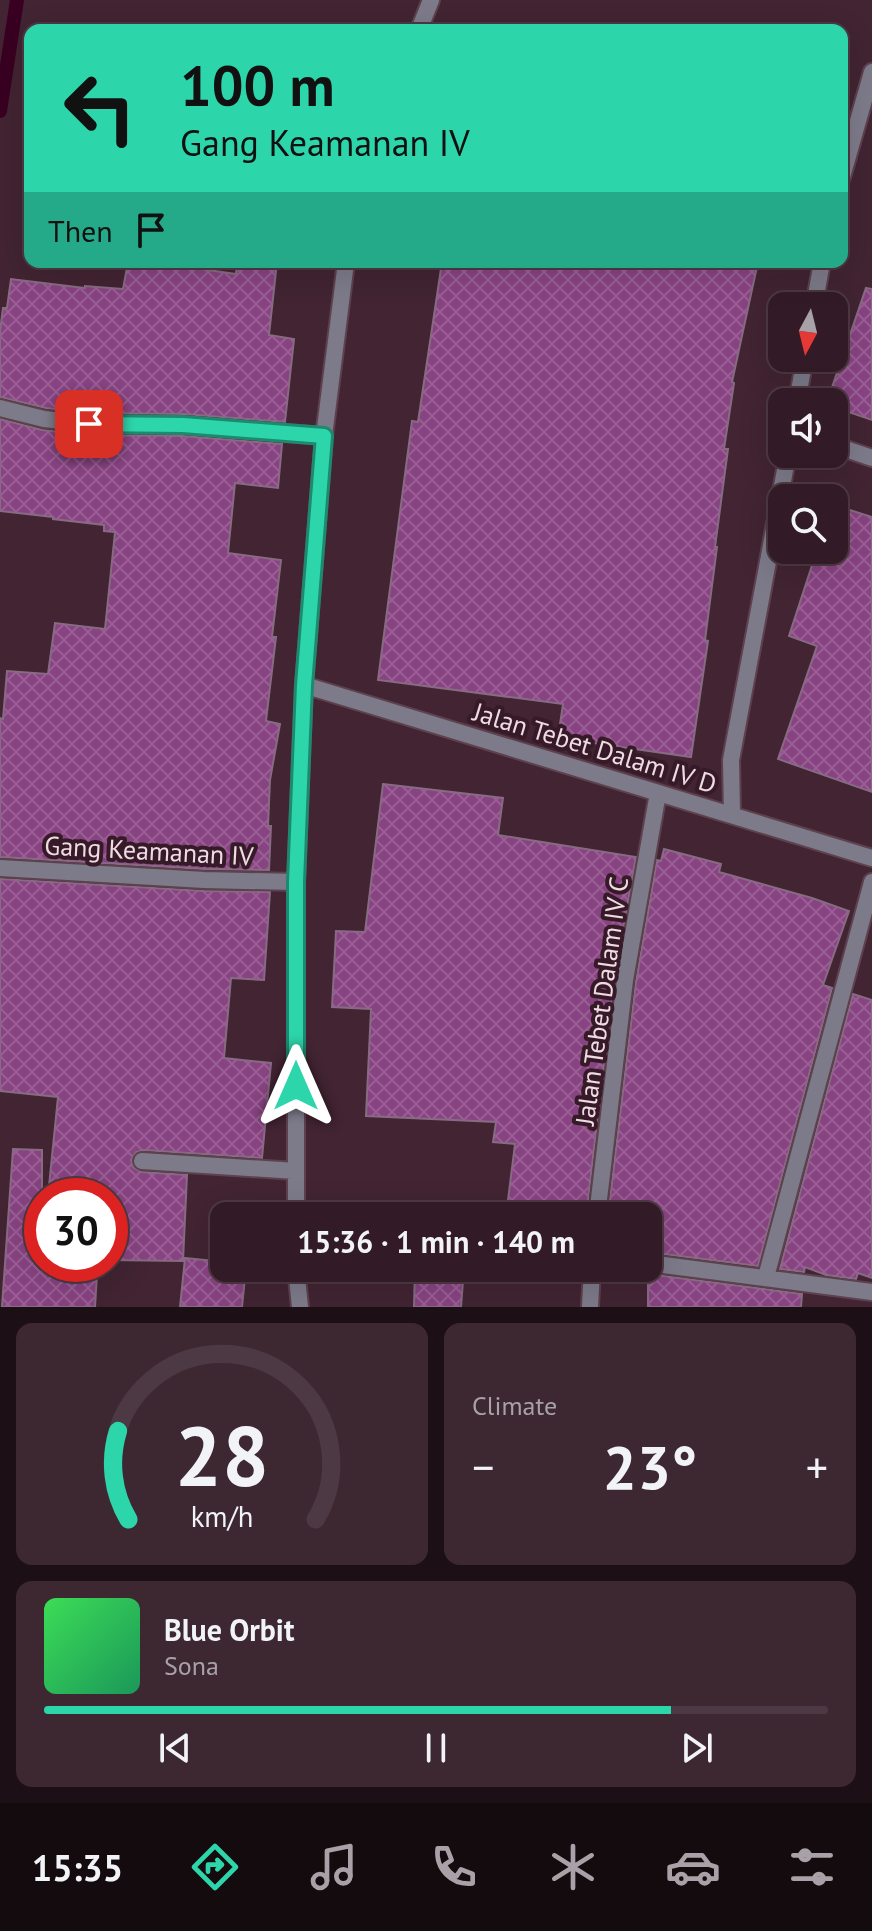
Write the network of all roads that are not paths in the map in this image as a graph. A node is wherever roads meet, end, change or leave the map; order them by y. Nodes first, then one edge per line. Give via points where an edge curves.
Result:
1 (431, 0) edge
2 (421, 24) edge
3 (872, 72) edge
4 (848, 156) edge
5 (345, 268) edge
6 (821, 268) edge
7 (817, 292) edge
8 (0, 408) edge
9 (324, 436) junction
10 (848, 450) edge
11 (872, 458) edge
12 (785, 468) edge
13 (304, 685) junction
14 (658, 793) junction
15 (732, 814) junction
16 (872, 858) edge
17 (0, 868) edge
18 (296, 882) junction
19 (872, 882) edge
20 (142, 1161) dead end
21 (296, 1171) junction
22 (296, 1202) edge
23 (599, 1202) edge
24 (662, 1265) edge
25 (766, 1277) junction
26 (297, 1282) edge
27 (591, 1282) edge
28 (872, 1292) edge
29 (300, 1307) edge
30 (590, 1307) edge

1 - 2 street
3 - 4 street
5 - 9 street
6 - 7 street
8 - 9 street via 89,424
9 - 13 street
10 - 11 street
12 - 15 street via 731,760
13 - 14 street, Jalan Tebet Dalam IV D
13 - 18 street
14 - 15 street, Jalan Tebet Dalam IV D
14 - 23 street, Jalan Tebet Dalam IV C via 625,980
15 - 16 street, Jalan Tebet Dalam IV D
17 - 18 street, Gang Keamanan IV
18 - 21 street
19 - 25 street
20 - 21 street
21 - 22 street
24 - 25 street
25 - 28 street
26 - 29 street
27 - 30 street

